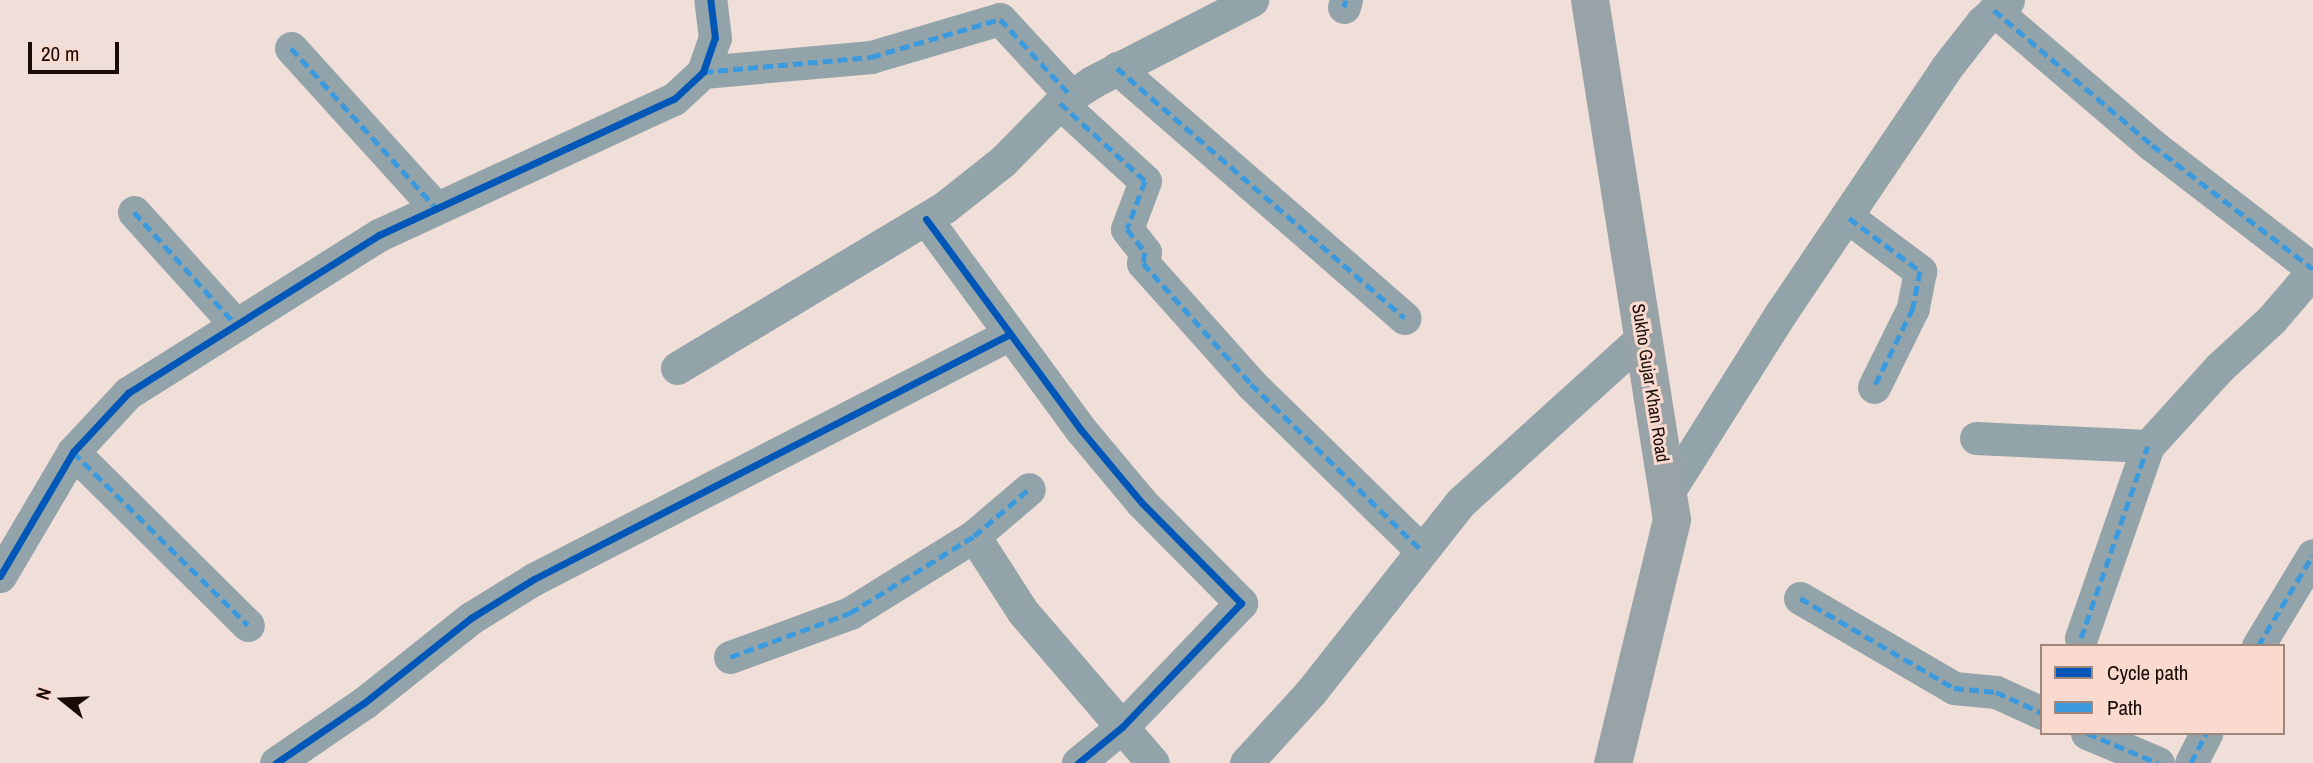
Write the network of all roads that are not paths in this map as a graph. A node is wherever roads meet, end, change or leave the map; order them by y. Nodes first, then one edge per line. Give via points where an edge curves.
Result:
1 (710, 0) edge
2 (1251, 0) edge
3 (1590, 0) edge
4 (2001, 5) edge
5 (291, 48) dead end
6 (1116, 68) junction
7 (703, 72) junction
8 (1066, 100) junction
9 (436, 208) junction
10 (134, 212) dead end
11 (1849, 218) junction
12 (926, 219) junction
13 (2313, 270) edge
14 (1405, 318) dead end
15 (236, 325) junction
16 (1010, 334) junction
17 (1642, 338) junction
18 (677, 368) dead end
19 (1874, 387) dead end
20 (1976, 438) dead end
21 (2148, 446) junction
22 (73, 452) junction
23 (1029, 489) dead end
24 (1667, 494) junction
25 (974, 536) junction
26 (1422, 550) junction
27 (2313, 555) edge
28 (0, 576) edge
29 (1800, 598) dead end
30 (248, 625) dead end
31 (2081, 638) dead end
32 (2259, 644) edge
33 (730, 657) dead end
34 (2040, 712) edge
35 (1122, 727) junction
36 (2092, 735) edge
37 (2205, 735) edge
38 (276, 763) edge
39 (1078, 763) edge
40 (1153, 763) edge
41 (1246, 763) edge
42 (1614, 763) edge
43 (2158, 763) edge
44 (2191, 763) edge

1 - 7 street via 715,38
2 - 6 street
3 - 17 main road, Sukho Gujar Khan Road
4 - 11 street via 1946,68
4 - 13 street via 2152,145
5 - 9 street
6 - 8 street
6 - 14 street
7 - 8 street via 871,57 1000,19
7 - 9 street via 674,99
8 - 12 street via 1003,160
8 - 26 street via 1145,181 1127,229 1145,252 1143,263 1251,384
9 - 15 street via 379,235
10 - 15 street
11 - 19 street via 1920,271 1913,308
11 - 24 street via 1781,313
12 - 16 street
12 - 18 street
13 - 21 street
15 - 22 street via 128,393
16 - 35 street via 1143,503 1241,603
16 - 38 street via 534,579 471,618 364,703
17 - 24 main road, Sukho Gujar Khan Road
17 - 26 street via 1494,469
20 - 21 street
21 - 31 street
22 - 28 street
22 - 30 street
23 - 25 street
24 - 42 main road, Sukho Gujar Khan Road via 1672,520
25 - 33 street via 850,613
25 - 35 street via 1023,612
26 - 41 street via 1310,693
27 - 32 street
29 - 34 street via 1954,688 1996,692
35 - 39 street
35 - 40 street
36 - 43 street
37 - 44 street

